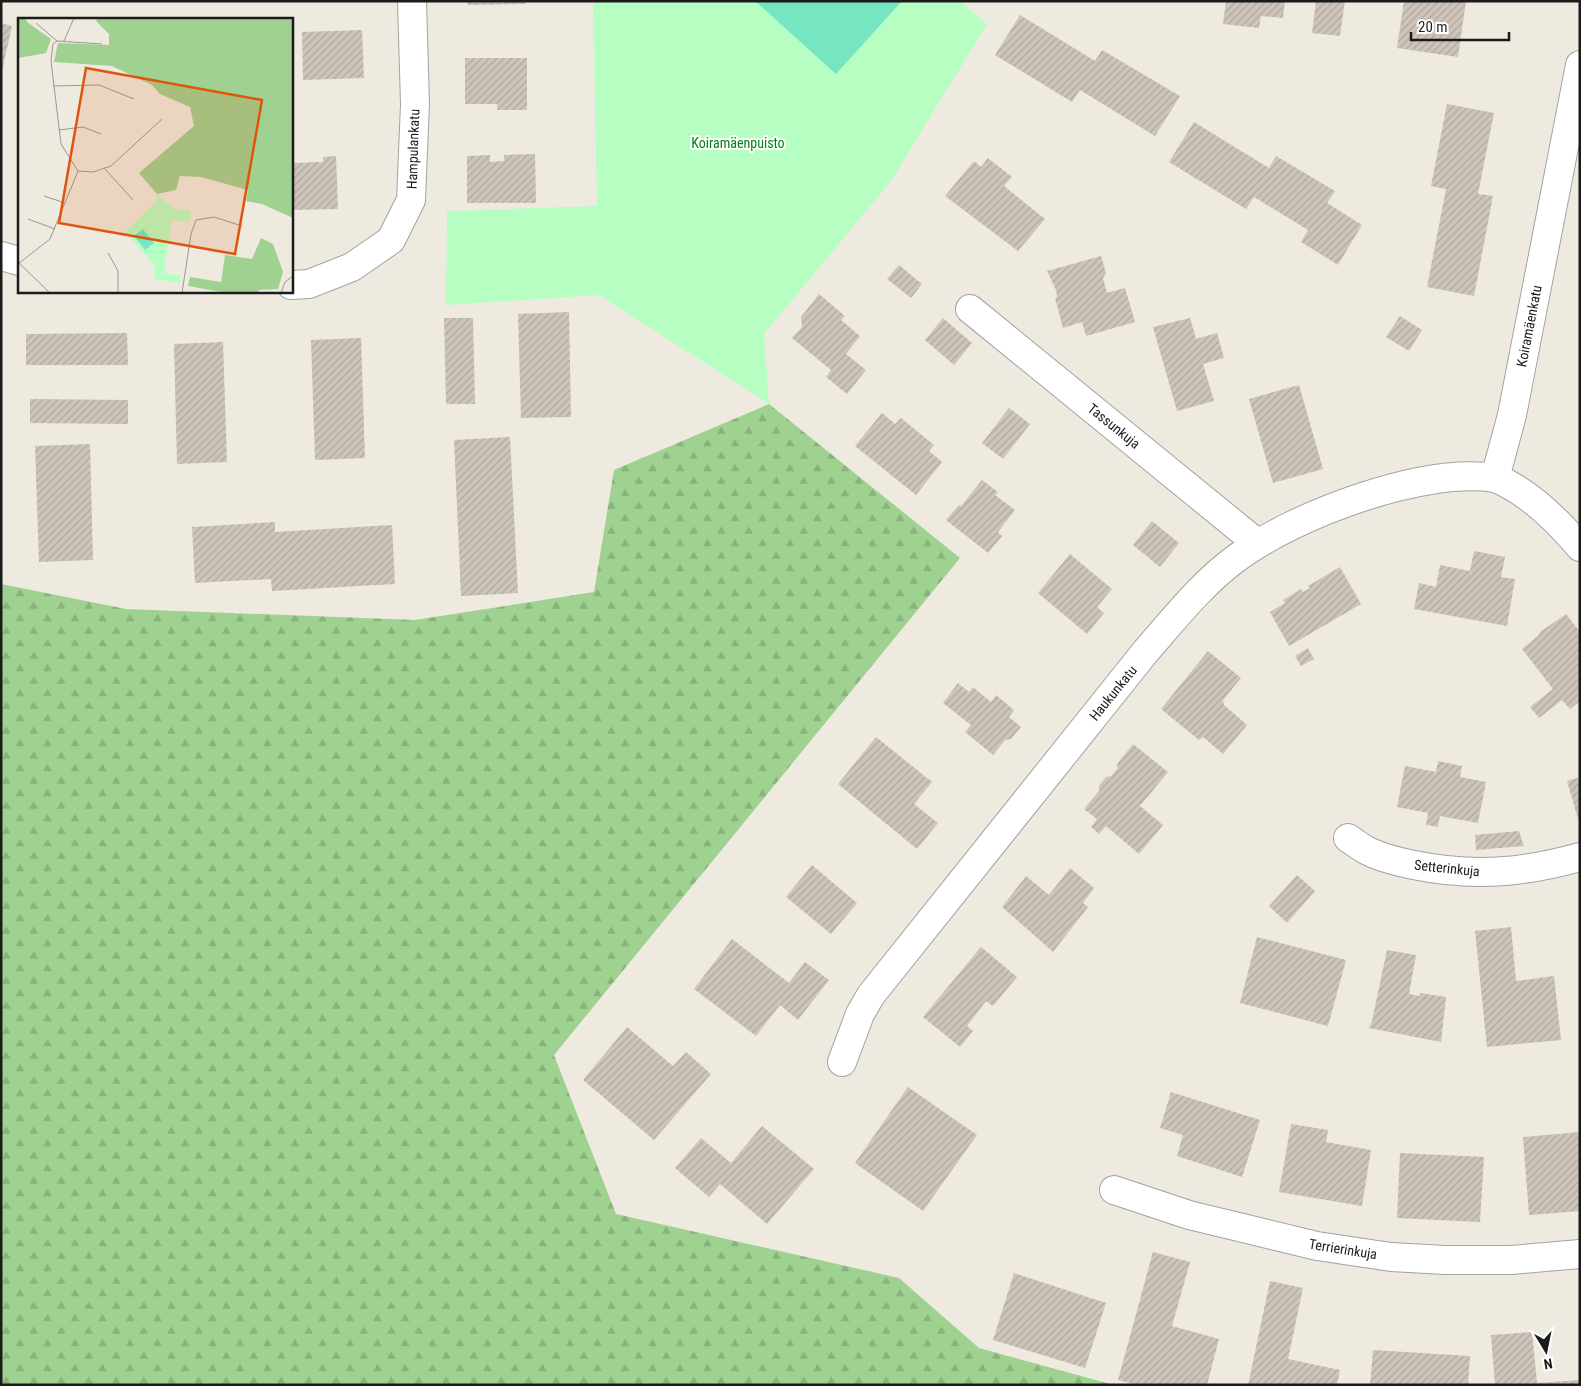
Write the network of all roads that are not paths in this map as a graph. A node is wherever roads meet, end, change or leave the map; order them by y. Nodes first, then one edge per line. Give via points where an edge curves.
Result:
1 (412, 1) edge
2 (1580, 65) edge
3 (1569, 180) edge
4 (1, 256) edge
5 (18, 260) edge
6 (292, 285) edge
7 (970, 309) dead end
8 (1495, 478) junction
9 (1257, 543) junction
10 (1580, 547) edge
11 (1348, 838) dead end
12 (1580, 858) edge
13 (842, 1062) dead end
14 (1114, 1190) dead end
15 (1580, 1254) edge

1 - 6 street, Hampulankatu via 415,104 411,200 391,240 352,267 310,284
2 - 3 street, Koiramäenkatu
3 - 8 street, Koiramäenkatu
4 - 5 street
7 - 9 street, Tassunkuja
8 - 9 street, Haukunkatu via 1462,476 1377,493 1321,512
8 - 10 street via 1508,483 1541,507
9 - 13 street, Haukunkatu via 1189,600 980,859 872,995 860,1014
11 - 12 street, Setterinkuja via 1370,852 1437,870 1473,873 1516,870
14 - 15 street, Terrierinkuja via 1189,1215 1317,1246 1391,1257 1511,1260

